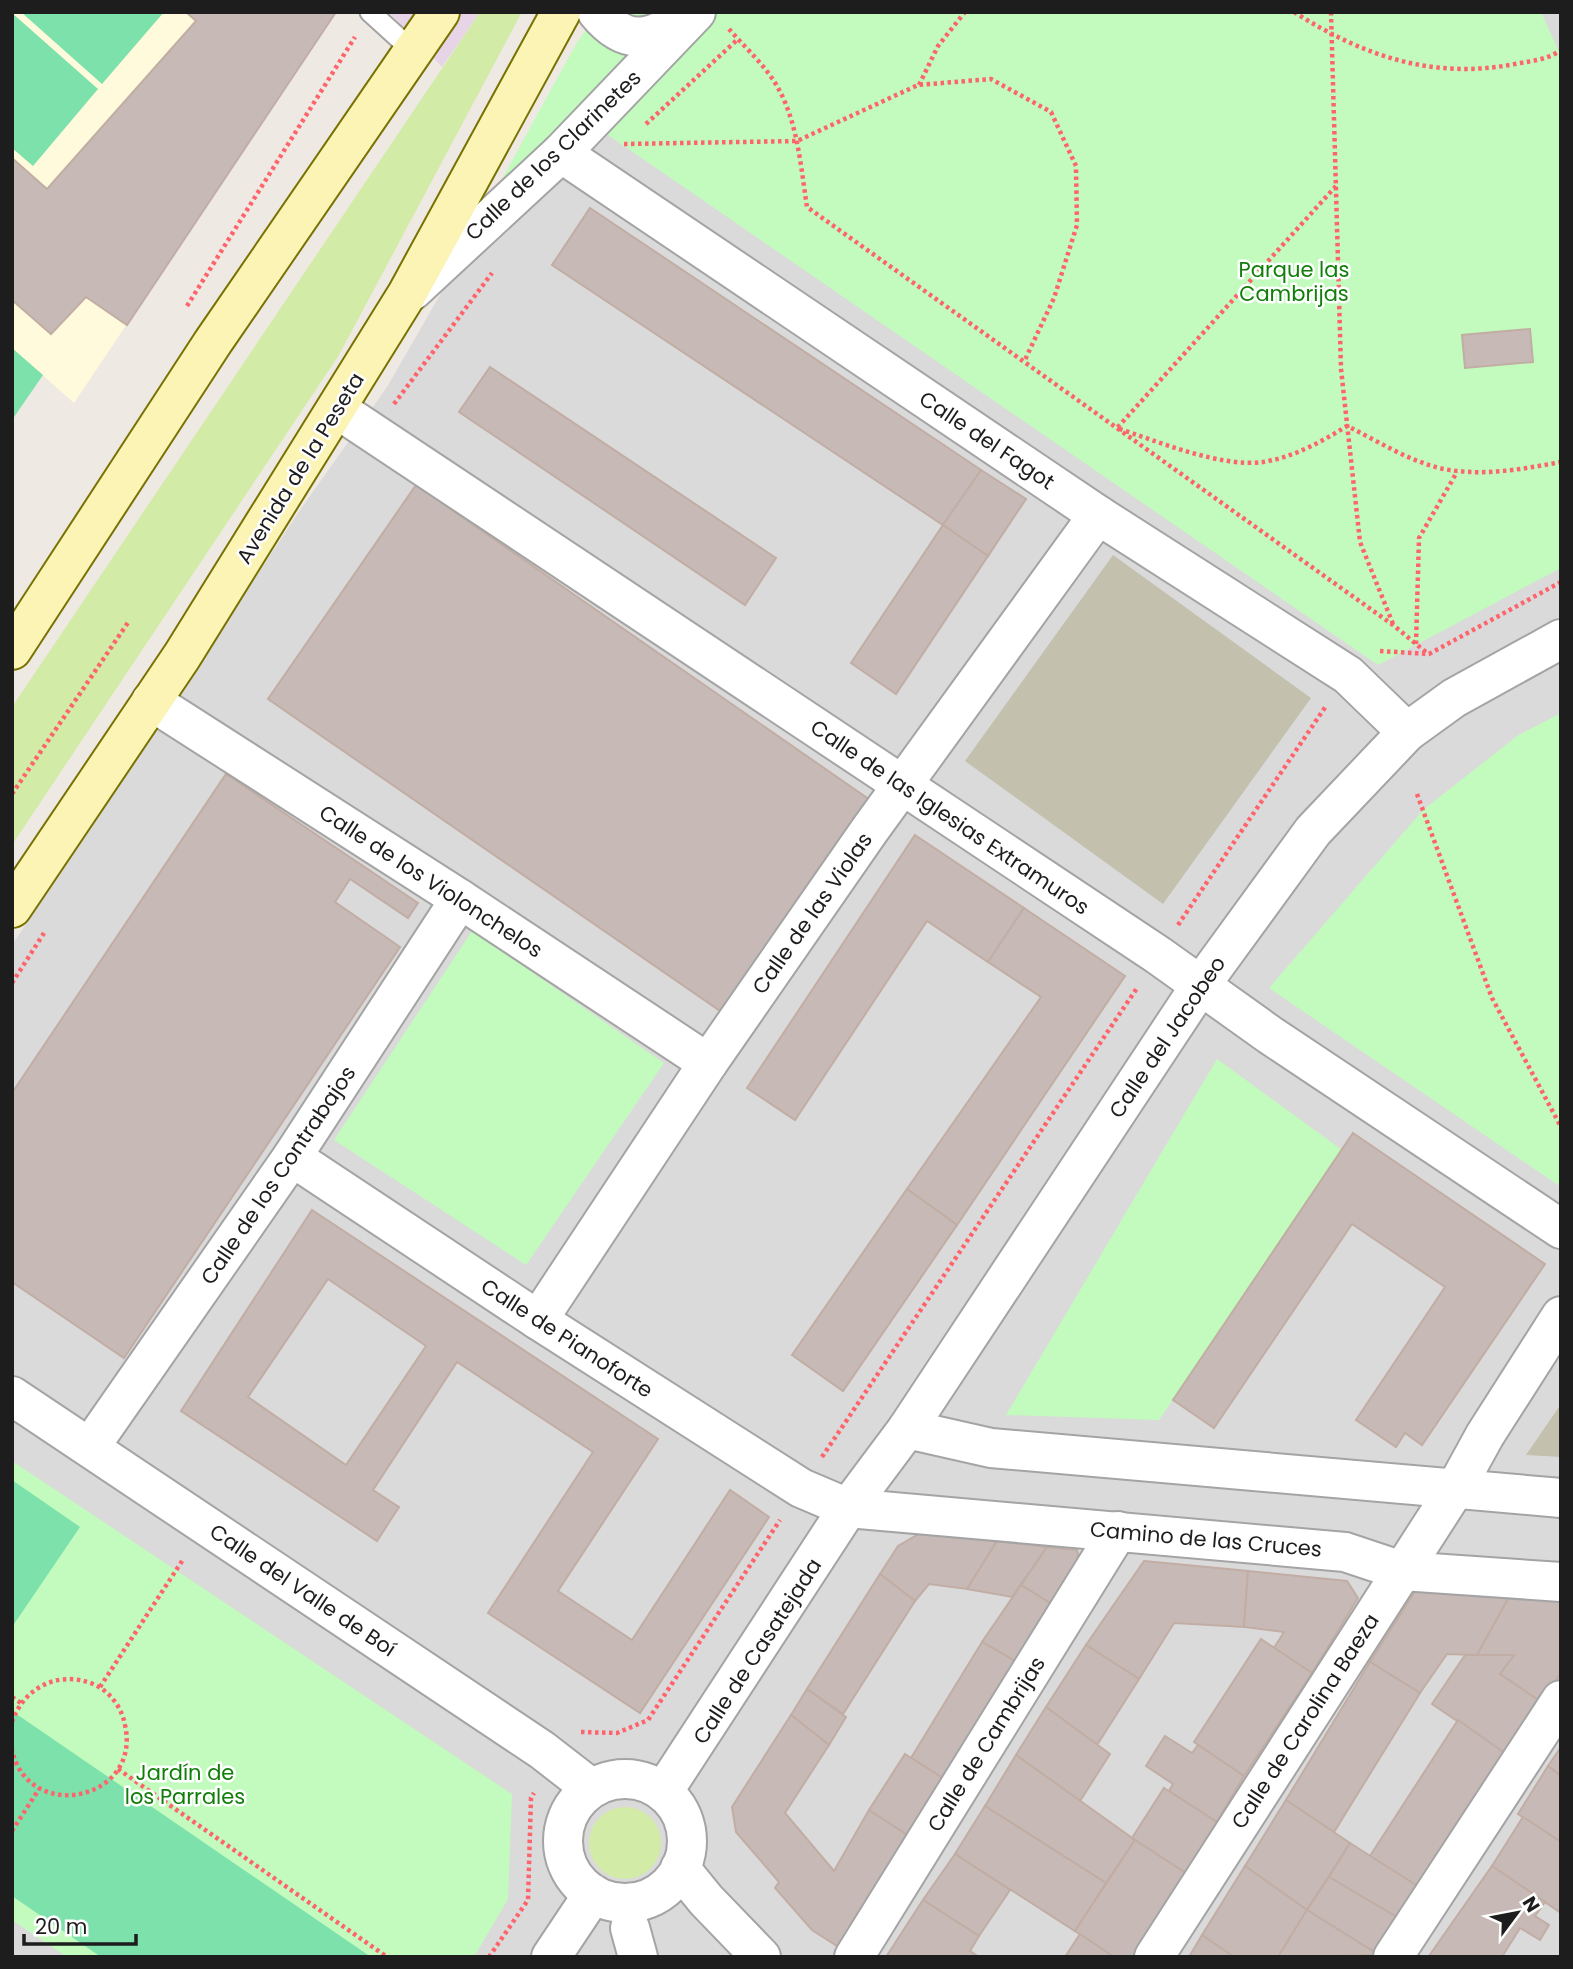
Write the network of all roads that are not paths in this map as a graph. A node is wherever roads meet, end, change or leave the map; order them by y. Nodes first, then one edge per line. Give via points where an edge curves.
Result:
1 (370, 12) edge
2 (440, 12) edge
3 (561, 12) edge
4 (597, 12) edge
5 (705, 17) edge
6 (414, 52) junction
7 (561, 153) junction
8 (407, 294) junction
9 (337, 409) junction
10 (1098, 515) junction
11 (1561, 639) edge
12 (12, 650) edge
13 (151, 701) junction
14 (1407, 732) junction
15 (901, 784) junction
16 (460, 899) junction
17 (12, 908) edge
18 (1200, 986) junction
19 (708, 1063) junction
20 (292, 1157) junction
21 (1561, 1229) edge
22 (1561, 1316) edge
23 (538, 1320) junction
24 (12, 1396) edge
25 (907, 1429) junction
26 (90, 1447) junction
27 (1457, 1486) junction
28 (1561, 1498) edge
29 (848, 1508) junction
30 (1118, 1531) junction
31 (1402, 1571) junction
32 (1561, 1582) edge
33 (1561, 1700) edge
34 (591, 1788) junction
35 (663, 1792) junction
36 (680, 1868) junction
37 (593, 1894) junction
38 (551, 1957) edge
39 (761, 1957) edge
40 (853, 1957) edge
41 (1154, 1957) edge
42 (1393, 1957) edge

1 - 6 lane
2 - 6 street
3 - 8 street, Avenida de la Peseta
4 - 5 street via 622,34 641,39
5 - 7 street, Calle de los Clarinetes
6 - 12 street via 213,342
7 - 8 street, Calle de los Clarinetes
7 - 10 street, Calle del Fagot
8 - 9 street, Avenida de la Peseta
9 - 13 street, Avenida de la Peseta
9 - 15 street, Calle de las Iglesias Extramuros
10 - 14 street, Calle del Fagot via 1348,675
10 - 15 street, Calle de las Violas
11 - 14 street, Calle del Jacobeo via 1454,698
13 - 16 street, Calle de los Violonchelos
13 - 17 street, Avenida de la Peseta
14 - 18 street, Calle del Jacobeo via 1312,831
15 - 18 street, Calle de las Iglesias Extramuros
15 - 19 street, Calle de las Violas
16 - 19 street, Calle de los Violonchelos
16 - 20 street, Calle de los Contrabajos
18 - 21 street, Calle de las Iglesias Extramuros
18 - 25 street, Calle del Jacobeo
19 - 23 street, Calle de las Violas
20 - 23 street, Calle de Pianoforte
20 - 26 street, Calle de los Contrabajos
22 - 27 street, Calle de Carolina Baeza
23 - 29 street, Calle de Pianoforte via 801,1488
24 - 26 street, Calle del Valle de Boí
25 - 27 street via 991,1448
25 - 29 street, Calle del Jacobeo
26 - 34 street, Calle del Valle de Boí via 542,1750
27 - 28 street
27 - 31 street, Calle de Carolina Baeza
29 - 30 street, Camino de las Cruces
29 - 35 street, Calle de Casatejada
30 - 31 street, Camino de las Cruces via 1345,1552
30 - 40 street, Calle de Cambrijas
31 - 32 street, Camino de las Cruces
31 - 41 street, Calle de Carolina Baeza
33 - 42 street
34 - 35 street via 628,1779
34 - 37 street via 576,1802 562,1841 566,1862
35 - 36 street via 683,1819 686,1852
36 - 37 street via 661,1891 635,1902
36 - 39 street
37 - 38 street

